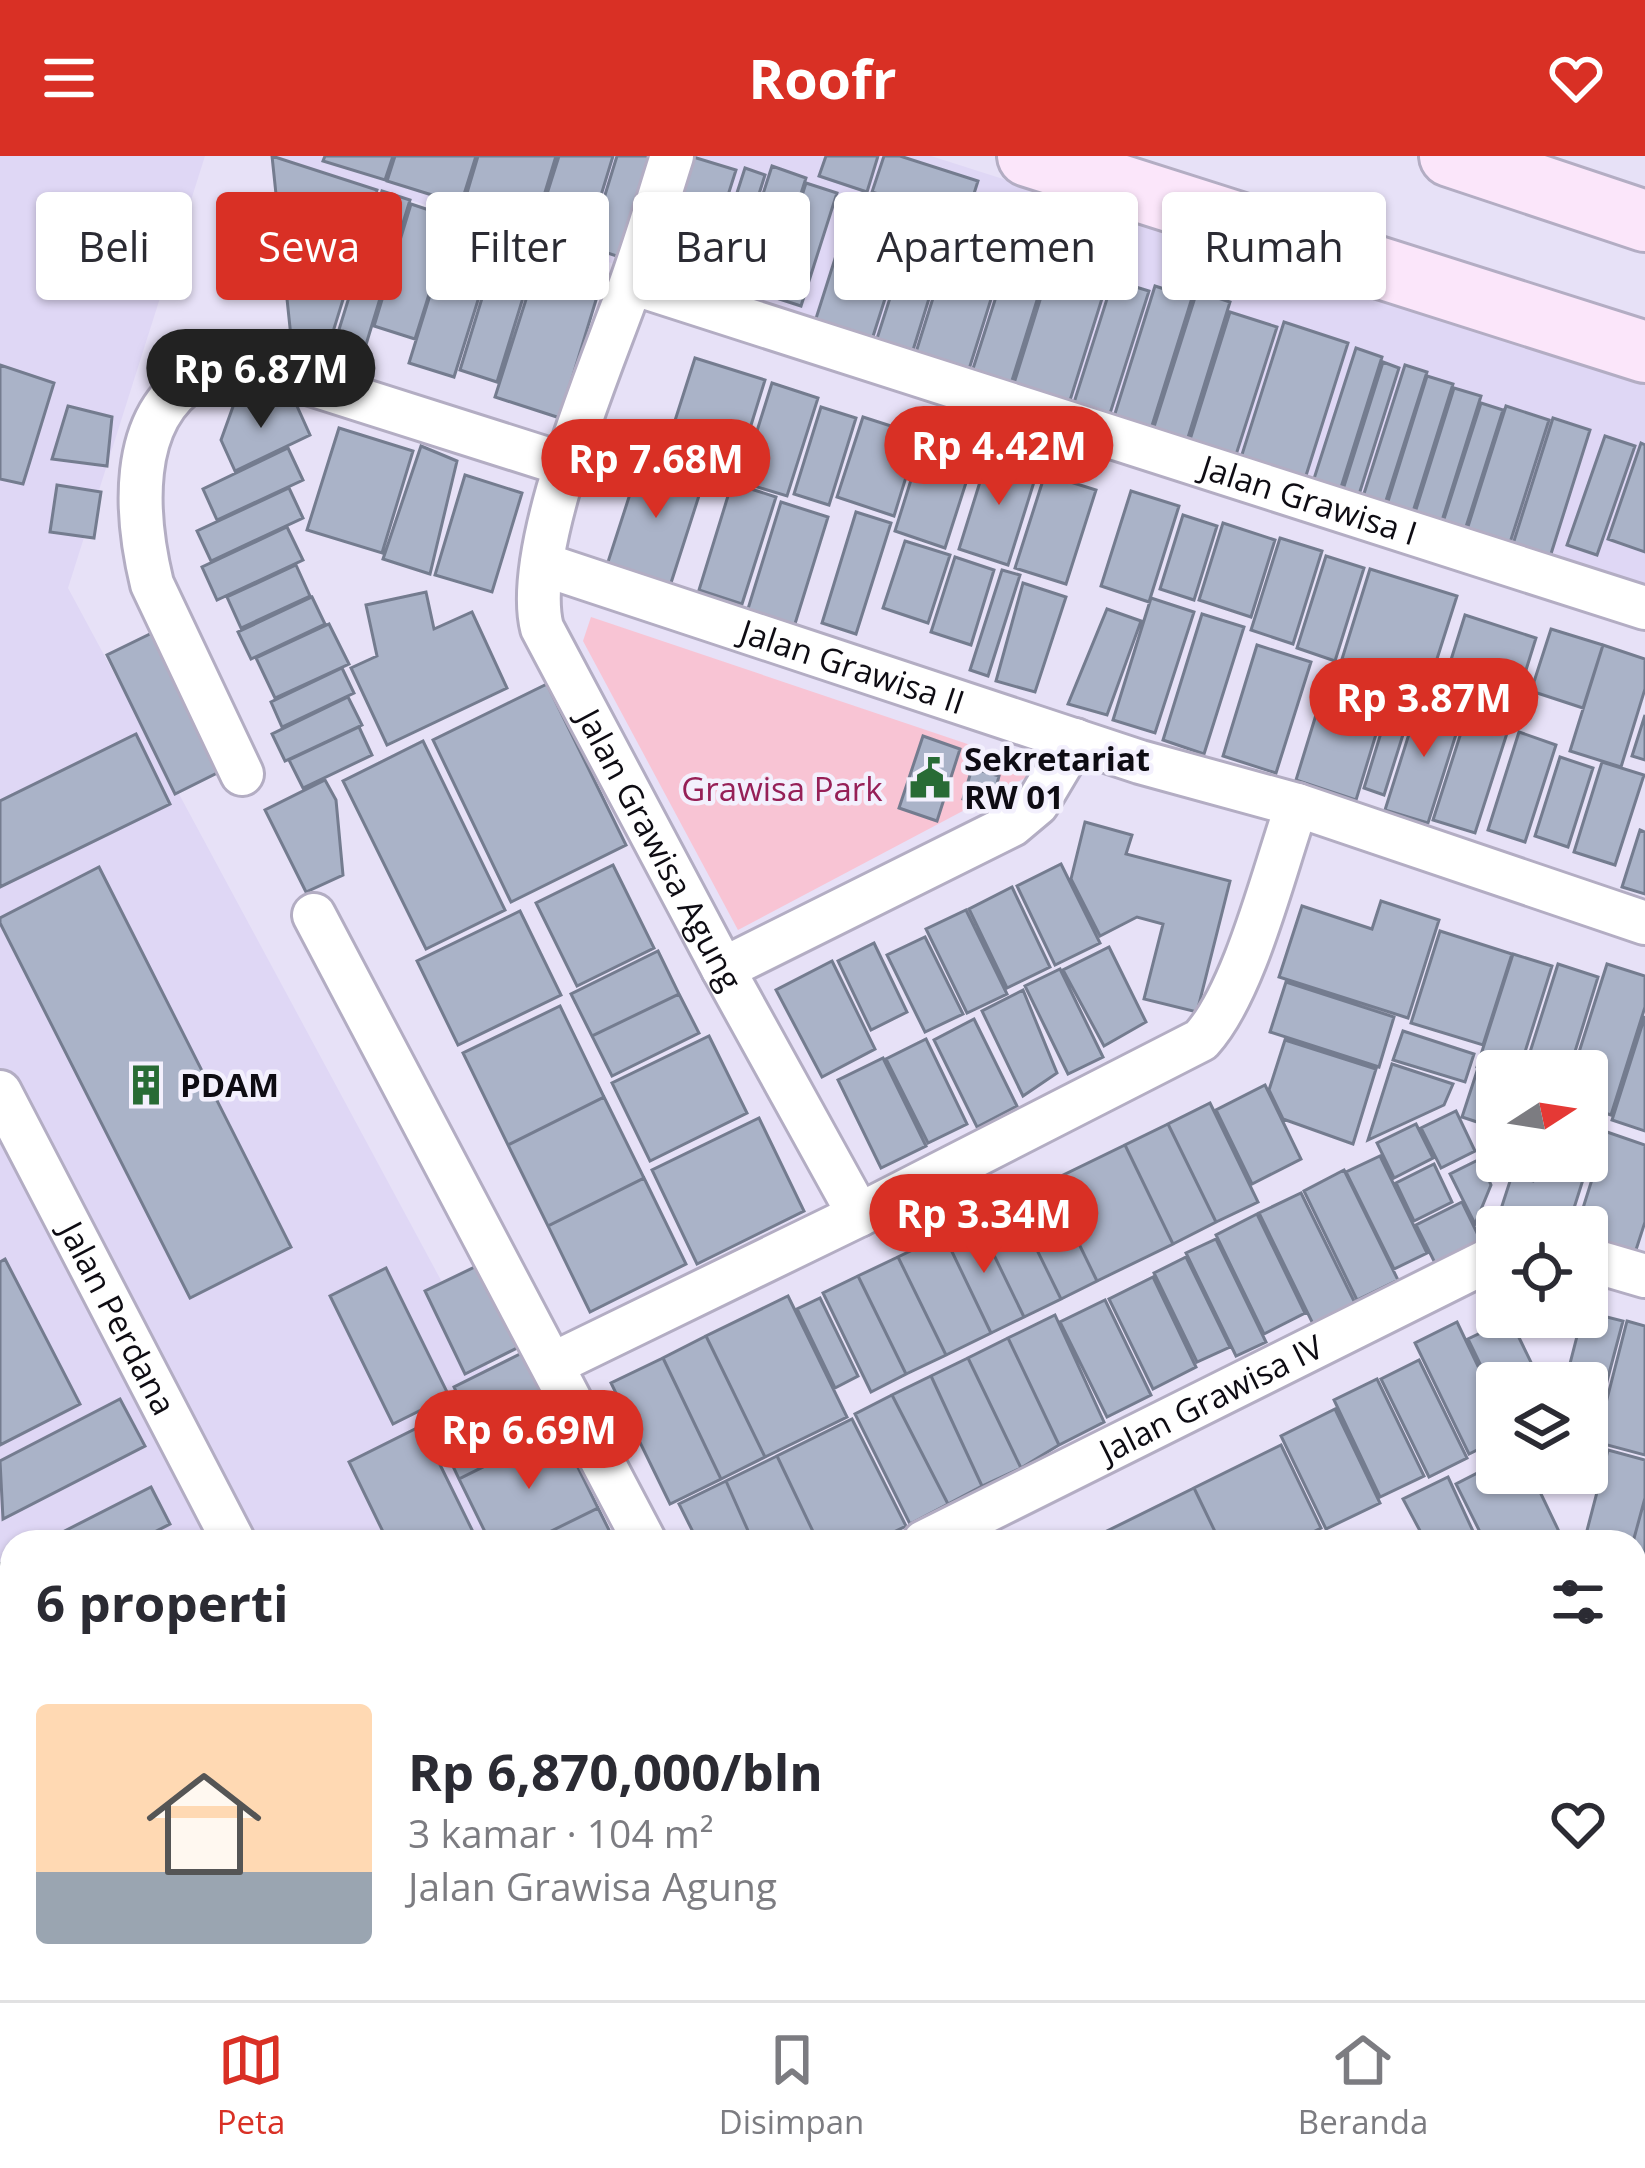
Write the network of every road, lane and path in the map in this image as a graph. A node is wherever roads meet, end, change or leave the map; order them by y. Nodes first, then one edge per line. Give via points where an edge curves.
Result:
1 (672, 156) edge
2 (1028, 156) edge
3 (1450, 156) edge
4 (1645, 221) edge
5 (632, 283) junction
6 (1645, 352) edge
7 (566, 465) junction
8 (542, 564) junction
9 (1645, 608) edge
10 (1075, 740) junction
11 (242, 775) dead end
12 (1297, 805) junction
13 (314, 915) dead end
14 (1645, 923) edge
15 (723, 969) junction
16 (0, 1092) edge
17 (860, 1215) junction
18 (1608, 1265) edge
19 (1476, 1266) edge
20 (1645, 1276) edge
21 (554, 1364) junction
22 (228, 1530) edge
23 (639, 1530) edge
24 (948, 1530) edge

1 - 5 street, Jalan Grawisa Agung
2 - 6 main road
3 - 4 main road
5 - 7 street, Jalan Grawisa Agung
5 - 9 street, Jalan Grawisa I
7 - 8 street, Jalan Grawisa Agung
7 - 11 street via 248,364 213,368 169,397 151,431 142,485 146,559
8 - 10 street, Jalan Grawisa II
8 - 15 street, Jalan Grawisa Agung via 542,628
10 - 12 street, Jalan Grawisa II
10 - 15 street via 1037,804 1012,825
12 - 14 street, Jalan Grawisa II
12 - 17 street via 1232,994 1201,1040
13 - 21 street
15 - 17 street, Jalan Grawisa Agung
16 - 22 street, Jalan Perdana
17 - 21 street
18 - 20 street
19 - 24 street, Jalan Grawisa IV
21 - 23 street

